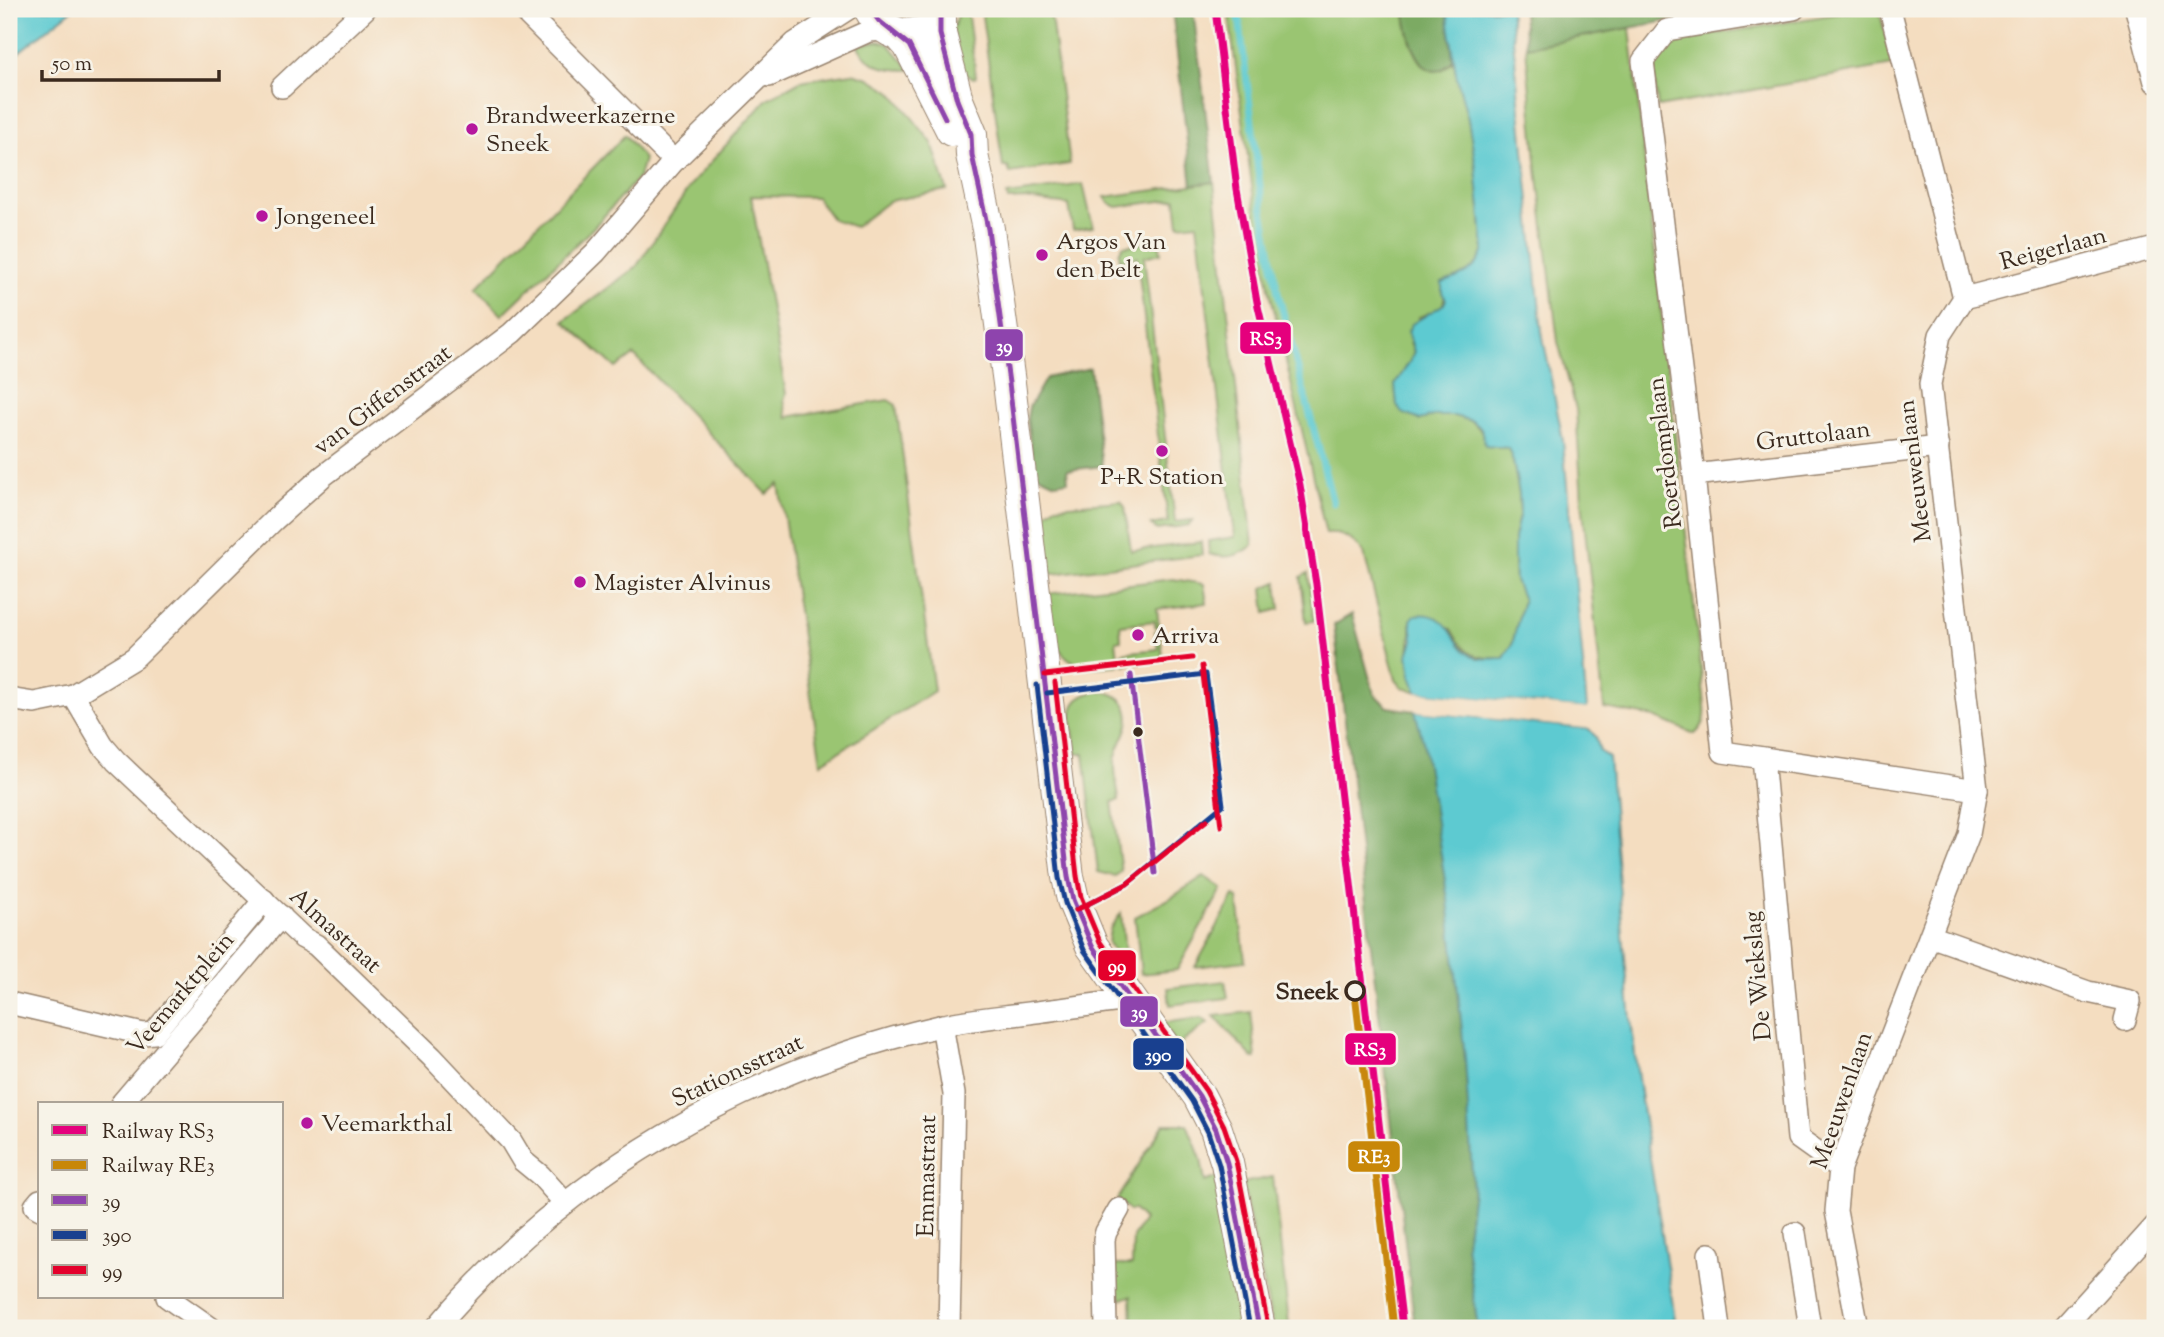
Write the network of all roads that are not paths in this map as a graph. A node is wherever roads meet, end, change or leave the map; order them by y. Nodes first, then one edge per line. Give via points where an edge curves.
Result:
1 (365, 9) edge
2 (523, 9) edge
3 (848, 9) edge
4 (1794, 9) edge
5 (1889, 9) edge
6 (2136, 9) edge
7 (942, 13) edge
8 (886, 24) edge
9 (2155, 82) edge
10 (754, 83) junction
11 (282, 88) dead end
12 (972, 155) junction
13 (674, 161) junction
14 (2155, 248) edge
15 (1964, 298) junction
16 (1938, 447) junction
17 (1694, 475) junction
18 (74, 695) junction
19 (9, 699) edge
20 (1763, 758) junction
21 (1977, 790) junction
22 (264, 900) junction
23 (281, 916) junction
24 (1930, 936) junction
25 (1129, 1000) junction
26 (9, 1003) edge
27 (2126, 1020) dead end
28 (942, 1025) junction
29 (123, 1102) edge
30 (1840, 1168) junction
31 (565, 1203) junction
32 (1119, 1209) dead end
33 (2155, 1226) edge
34 (1795, 1233) dead end
35 (1709, 1254) dead end
36 (169, 1298) edge
37 (211, 1326) edge
38 (436, 1328) edge
39 (949, 1328) edge
40 (1106, 1328) edge
41 (1259, 1328) edge
42 (1719, 1328) edge
43 (1810, 1328) edge
44 (1858, 1328) edge
45 (2063, 1328) edge

1 - 11 street
2 - 13 street
3 - 10 street, van Giffenstraat via 795,43
4 - 17 street, Roerdomplaan via 1667,30 1643,61
5 - 15 street
6 - 9 street
7 - 8 main road via 927,30 915,34
7 - 12 main road via 940,34 971,134
8 - 10 street, van Giffenstraat
8 - 12 main road via 909,45 956,140
10 - 13 street, van Giffenstraat
12 - 25 main road via 988,229 1009,383 1068,877 1092,946
13 - 18 street, van Giffenstraat via 596,252 512,333 323,476 134,657
14 - 15 street, Reigerlaan
15 - 16 street, Meeuwenlaan via 1940,335 1930,384
16 - 17 street, Gruttolaan
16 - 21 street, Meeuwenlaan
17 - 20 street, Roerdomplaan via 1723,751
18 - 19 street, van Giffenstraat via 34,703
18 - 22 street, Almastraat via 103,747
20 - 21 street, Roerdomplaan
20 - 30 street, De Wiekslag via 1798,1138
21 - 24 street, Meeuwenlaan via 1969,834
22 - 23 street, Almastraat
22 - 26 street via 154,1033
23 - 29 street, Veemarktplein
23 - 31 street, Almastraat via 432,1058
24 - 27 street via 2088,992 2130,1001
24 - 30 street, Meeuwenlaan
25 - 28 street, Stationsstraat
25 - 41 main road via 1199,1096 1216,1129 1227,1163
28 - 31 street, Stationsstraat via 819,1060 757,1086 676,1127
28 - 39 street, Emmastraat via 954,1094
30 - 44 street, Meeuwenlaan via 1836,1211
31 - 38 street, Stationsstraat via 499,1261
32 - 40 street via 1104,1239
33 - 45 street
34 - 43 street
35 - 42 street
36 - 37 street

